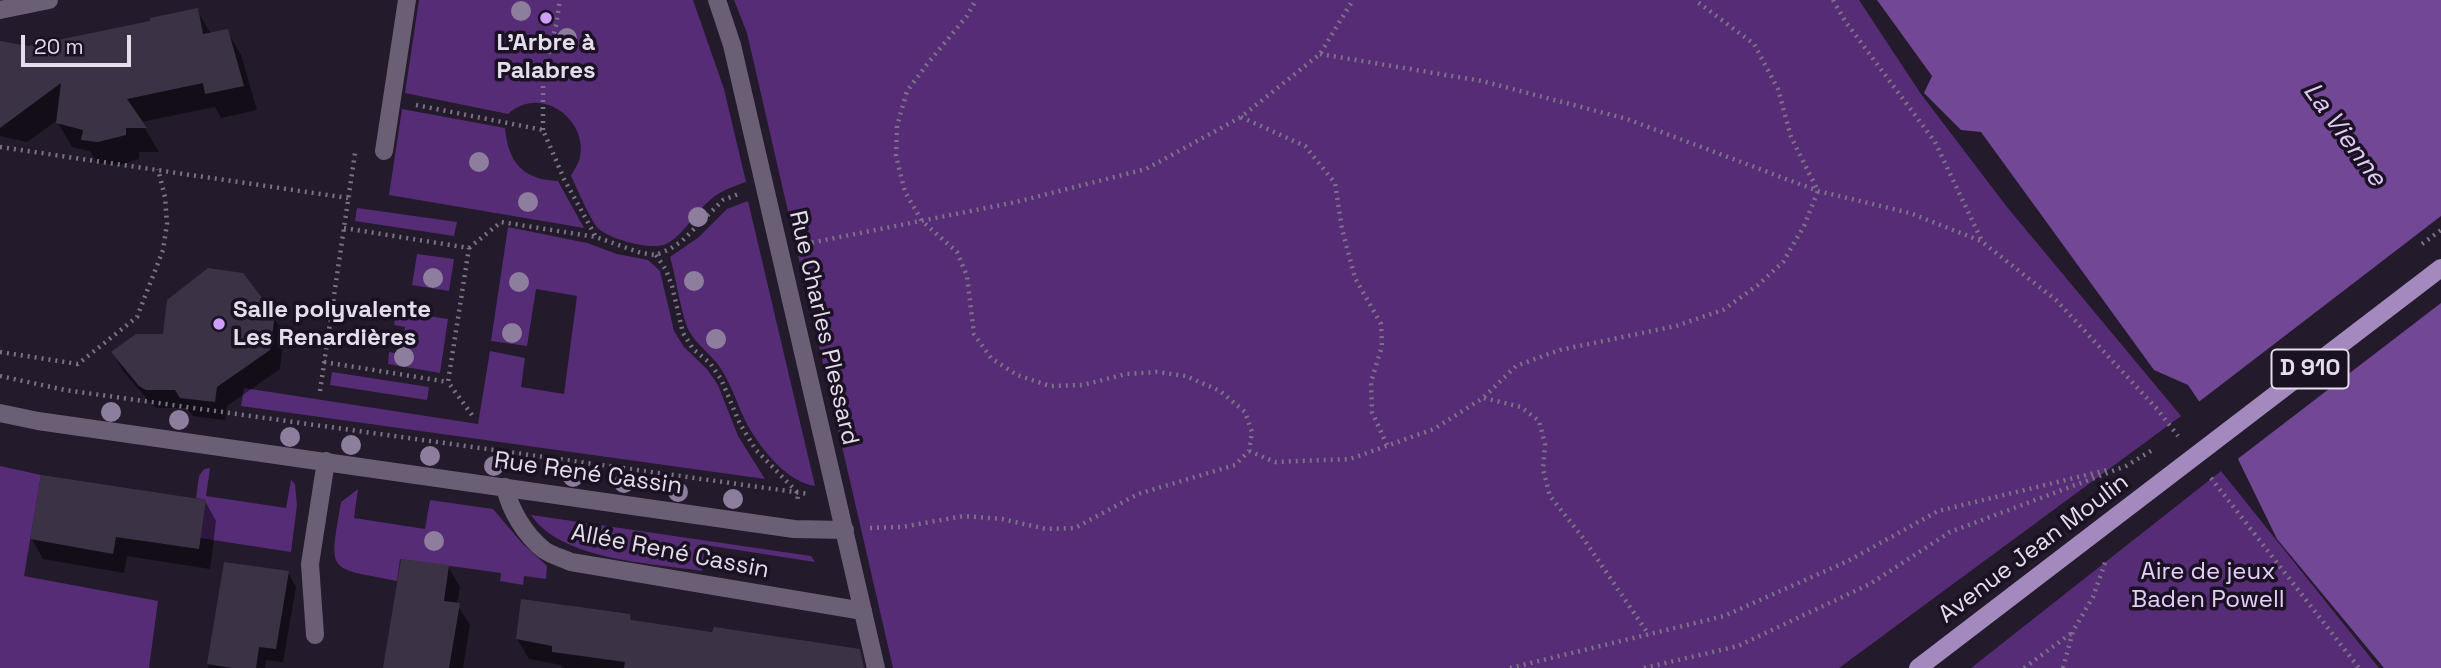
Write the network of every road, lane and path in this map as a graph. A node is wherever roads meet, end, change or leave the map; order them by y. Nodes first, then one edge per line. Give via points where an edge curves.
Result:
1 (49, 0) edge
2 (407, 0) edge
3 (560, 0) edge
4 (717, 0) edge
5 (976, 0) edge
6 (1353, 0) edge
7 (1695, 0) edge
8 (1833, 0) edge
9 (0, 10) edge
10 (1320, 54) junction
11 (392, 100) junction
12 (1241, 117) junction
13 (543, 130) junction
14 (356, 146) dead end
15 (0, 147) edge
16 (384, 151) dead end
17 (158, 169) junction
18 (765, 188) junction
19 (1818, 191) junction
20 (348, 198) junction
21 (922, 220) junction
22 (344, 228) junction
23 (596, 237) junction
24 (1981, 241) junction
25 (468, 247) junction
26 (779, 249) junction
27 (656, 255) junction
28 (2441, 268) edge
29 (0, 352) edge
30 (324, 362) junction
31 (0, 376) edge
32 (448, 382) junction
33 (320, 391) dead end
34 (1483, 398) junction
35 (0, 413) edge
36 (472, 415) dead end
37 (2182, 441) dead end
38 (1387, 445) junction
39 (2160, 446) dead end
40 (1249, 452) junction
41 (326, 461) junction
42 (2126, 466) junction
43 (2207, 473) dead end
44 (505, 487) junction
45 (798, 493) junction
46 (838, 497) junction
47 (845, 530) junction
48 (2110, 550) dead end
49 (863, 611) junction
50 (2073, 631) junction
51 (315, 635) dead end
52 (1648, 635) junction
53 (876, 668) edge
54 (1510, 668) edge
55 (1644, 668) edge
56 (1918, 668) edge
57 (2024, 668) edge
58 (2063, 668) edge
59 (2359, 668) edge

1 - 9 street
2 - 11 street
3 - 13 path via 543,75
4 - 18 street, Rue Charles Plessard
5 - 21 path via 907,91 897,126 896,156 905,192
6 - 10 path
7 - 19 path via 1754,44 1779,89 1791,137
8 - 24 path via 1934,142
10 - 12 path
10 - 19 path via 1482,81 1627,119
11 - 13 path
11 - 16 street
12 - 21 path via 1146,169
12 - 38 path via 1305,146 1335,183 1355,278 1381,324 1381,346 1371,382 1372,412
13 - 23 path
14 - 20 path
15 - 17 path
17 - 20 path
17 - 29 path via 165,197 165,237 137,317 78,364
18 - 26 street, Rue Charles Plessard
18 - 27 path via 723,200 682,241
19 - 24 path via 1910,213
19 - 34 path via 1783,262 1723,310 1676,326 1560,350 1517,366
20 - 22 path
21 - 26 path
21 - 40 path via 957,252 967,276 974,334 991,358 1017,375 1050,386 1083,385 1126,374 1186,376 1220,391 1245,412 1252,432
22 - 25 path
22 - 30 path
23 - 25 path via 501,222
23 - 27 path
24 - 37 path via 2056,300
25 - 32 path
26 - 46 street, Rue Charles Plessard
27 - 45 path via 669,278 683,333 721,379 756,450
28 - 56 main road, Avenue Jean Moulin / D 910
30 - 32 path
30 - 33 path
31 - 45 path via 65,390
32 - 36 path
34 - 38 path via 1434,429
34 - 52 path via 1521,407 1539,421 1550,496
35 - 41 street, Rue René Cassin
38 - 40 path via 1350,459 1306,462 1275,462
39 - 42 path
40 - 47 path via 1235,465 1138,494 1075,528 1046,529 964,516 902,527
41 - 44 street, Rue René Cassin
41 - 51 street via 310,564
42 - 52 path via 1938,512 1848,561 1724,616
42 - 55 path via 1950,532 1870,584 1738,646
43 - 59 path
44 - 47 street, Rue René Cassin via 794,529
44 - 49 street, Allée René Cassin via 513,512 527,532 545,551 571,562
45 - 46 path
46 - 47 street, Rue Charles Plessard
47 - 49 street, Rue Charles Plessard
48 - 50 path via 2093,597
49 - 53 street, Rue Charles Plessard
50 - 57 path
50 - 58 path
52 - 54 path

